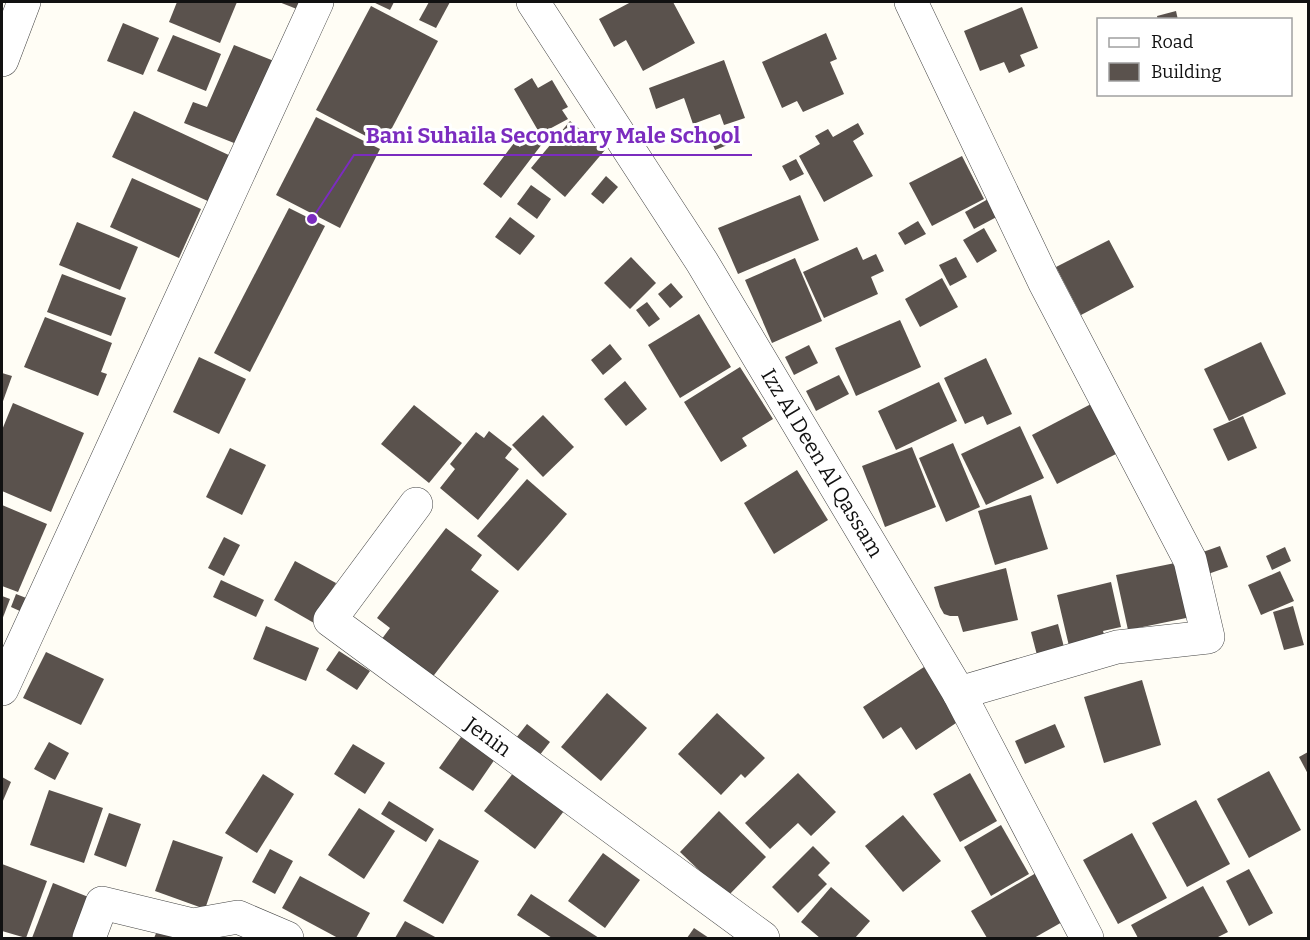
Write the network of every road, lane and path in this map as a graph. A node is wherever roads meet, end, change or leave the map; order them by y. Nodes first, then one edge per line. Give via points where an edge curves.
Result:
1 (24, 2) edge
2 (317, 2) edge
3 (533, 2) edge
4 (911, 2) edge
5 (2, 60) edge
6 (416, 504) dead end
7 (2, 688) edge
8 (958, 693) junction
9 (89, 939) edge
10 (286, 939) edge
11 (763, 939) edge
12 (1087, 939) edge

1 - 5 street
2 - 7 street
3 - 8 street, Izz Al Deen Al Qassam via 702,262
4 - 8 street via 1044,281 1190,560 1208,637 1117,647
6 - 11 street, Jenin via 330,620
8 - 12 street, Izz Al Deen Al Qassam
9 - 10 street via 102,903 193,925 237,917

